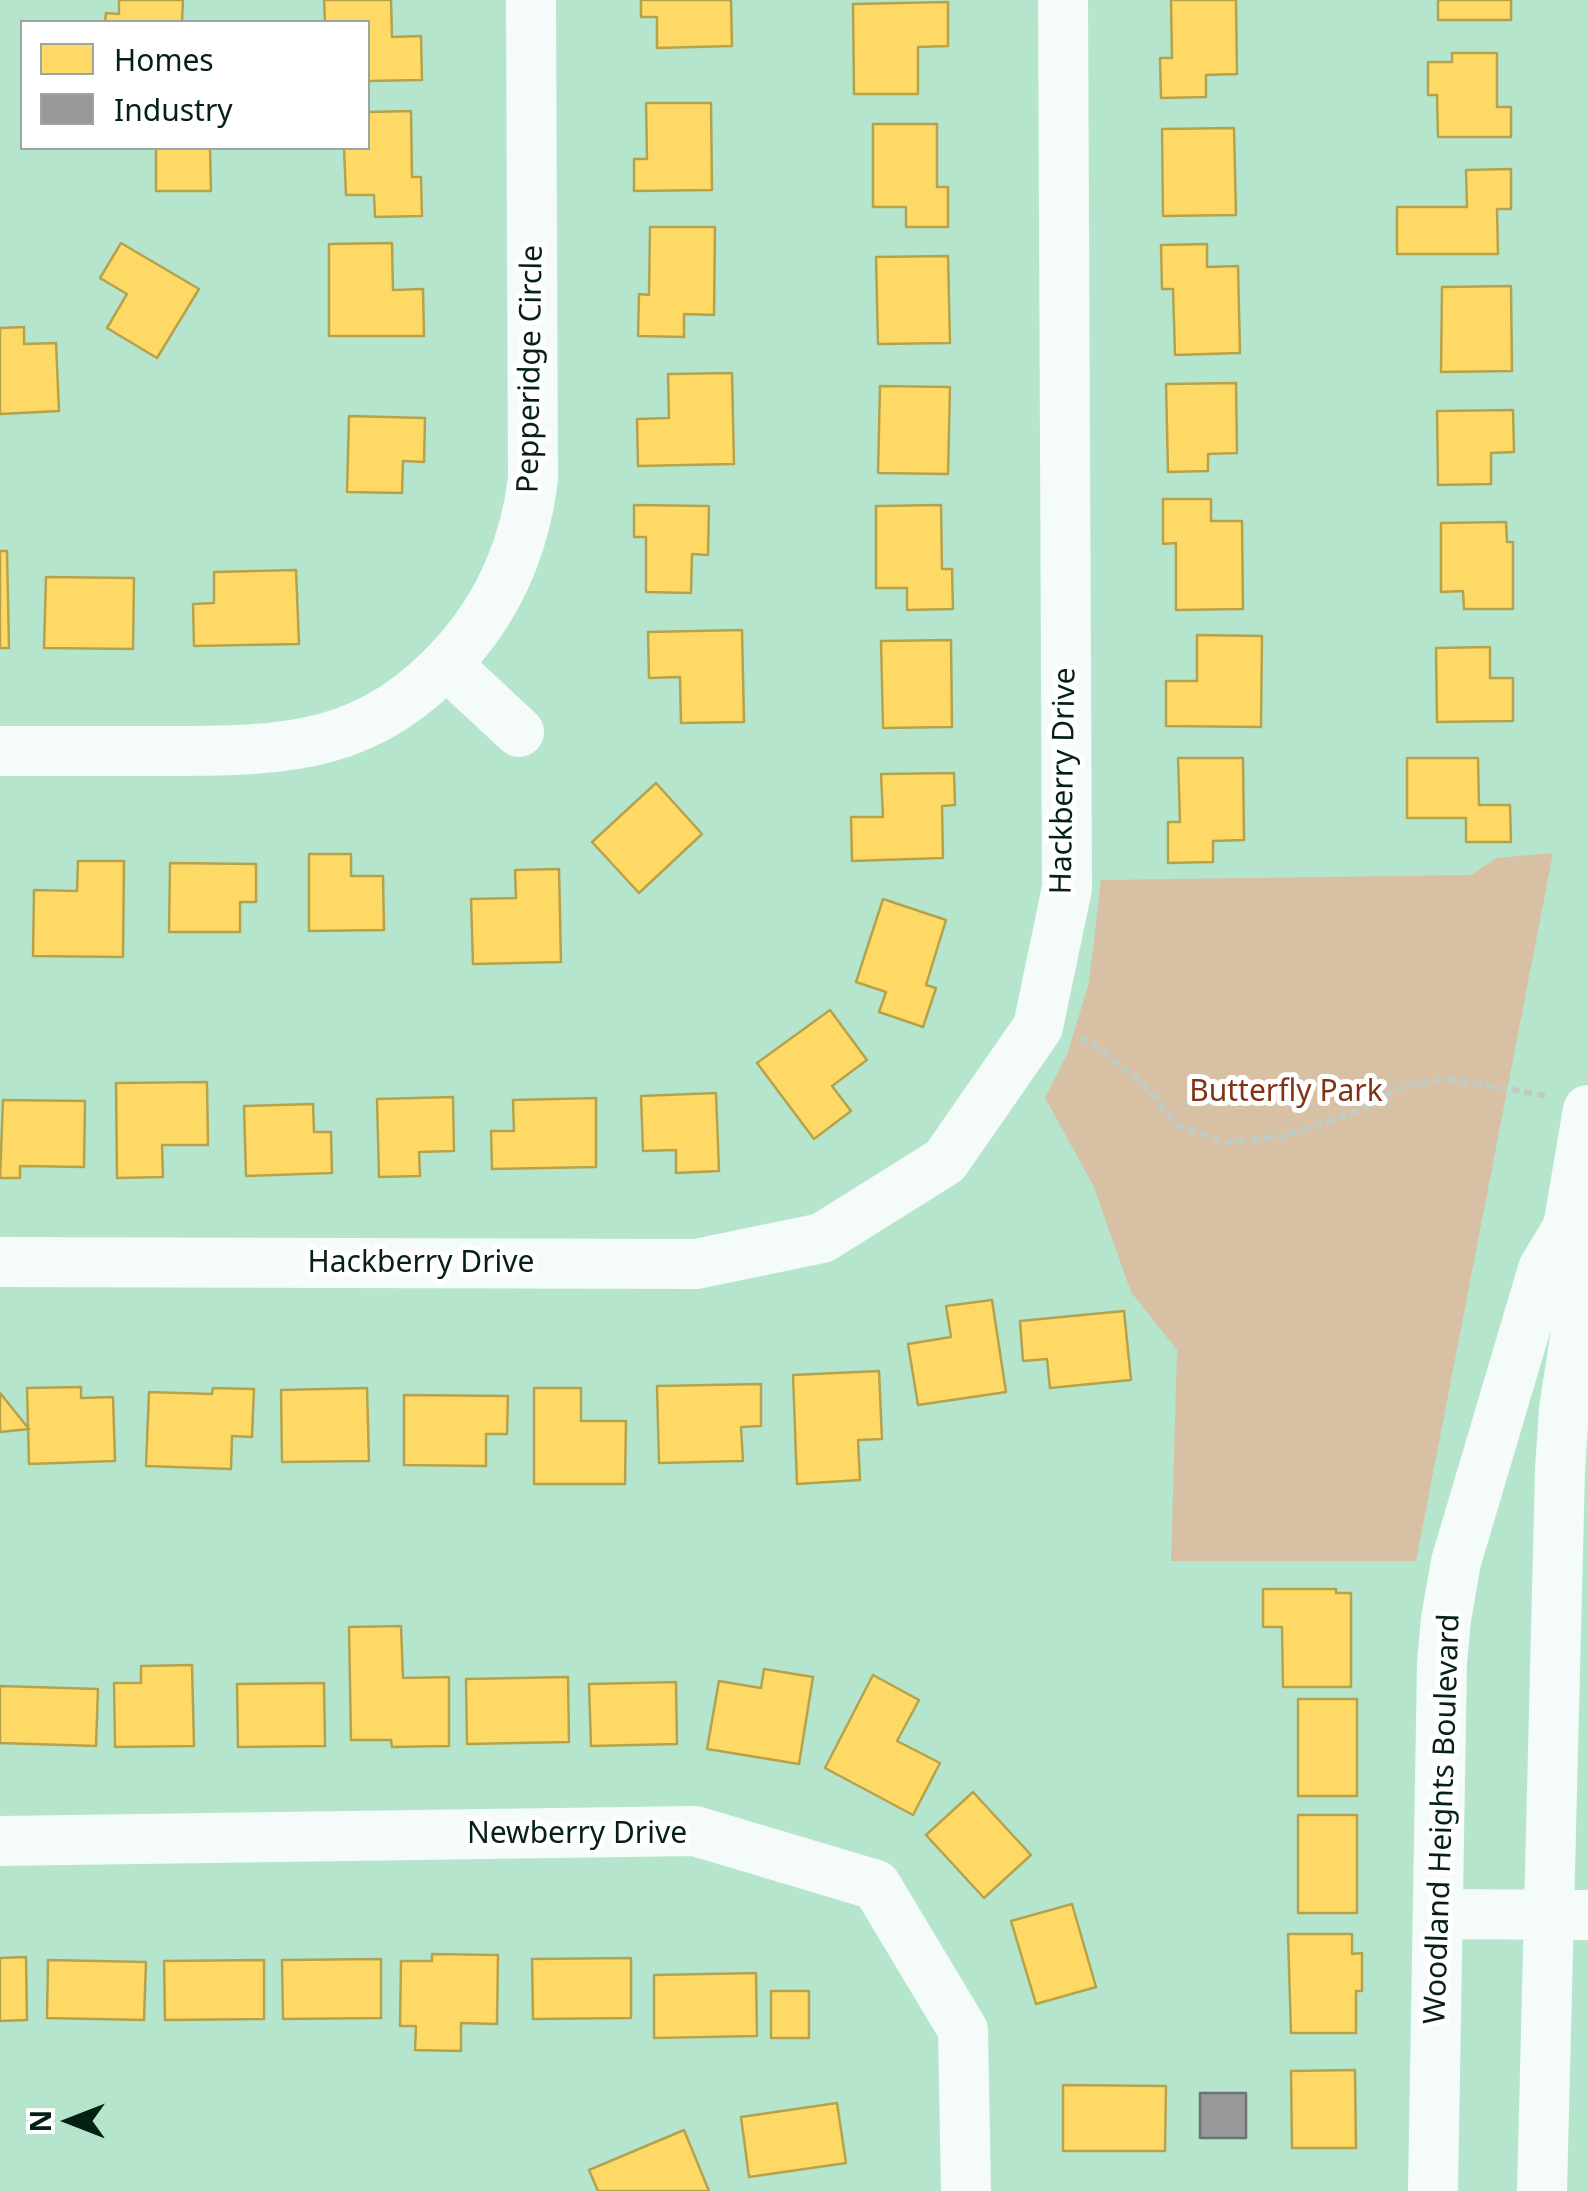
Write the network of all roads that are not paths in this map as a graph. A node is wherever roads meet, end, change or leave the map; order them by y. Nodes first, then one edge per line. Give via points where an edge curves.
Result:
1 (531, 0) edge
2 (1063, 0) edge
3 (446, 664) junction
4 (518, 732) dead end
5 (0, 751) edge
6 (1571, 1104) edge
7 (1578, 1229) edge
8 (0, 1262) edge
9 (0, 1841) edge
10 (1439, 1914) junction
11 (1569, 1915) edge
12 (966, 2191) edge
13 (1433, 2191) edge
14 (1542, 2191) edge

1 - 3 street, Pepperidge Circle via 531,496 496,600
2 - 8 street, Hackberry Drive via 1067,888 1038,1027 945,1161 822,1238 696,1264
3 - 4 street
3 - 5 street, Pepperidge Circle via 414,695 362,724 286,748
6 - 7 street, Woodland Heights Boulevard
7 - 10 street, Woodland Heights Boulevard via 1544,1269 1456,1562 1442,1662
7 - 11 street, Woodland Heights Boulevard via 1585,1273 1560,1470
9 - 12 street, Newberry Drive via 695,1832 876,1885 963,2030
10 - 11 street
10 - 13 street, Woodland Heights Boulevard
11 - 14 street, Woodland Heights Boulevard

